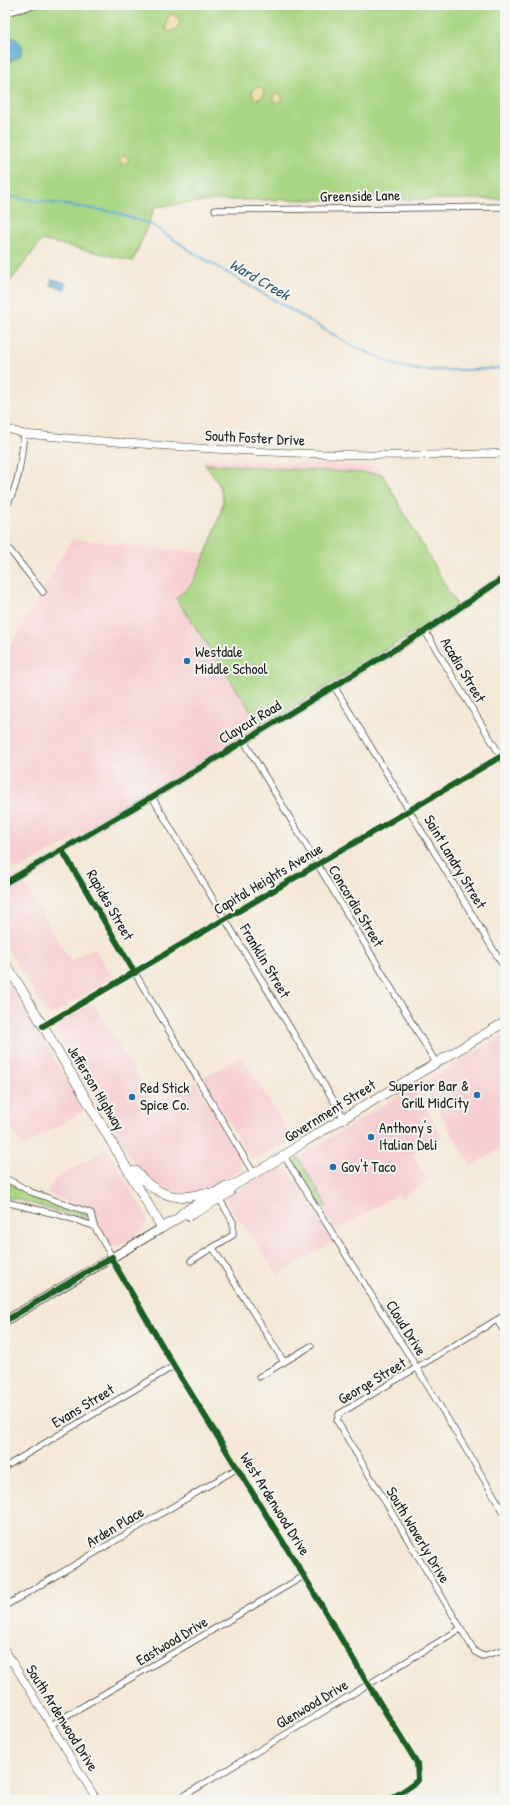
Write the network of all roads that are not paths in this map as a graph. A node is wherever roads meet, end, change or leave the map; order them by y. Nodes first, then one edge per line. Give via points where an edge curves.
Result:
1 (36, 5) edge
2 (5, 13) edge
3 (505, 207) edge
4 (215, 210) dead end
5 (5, 428) edge
6 (24, 434) junction
7 (505, 453) edge
8 (8, 503) dead end
9 (5, 544) edge
10 (505, 577) edge
11 (43, 592) dead end
12 (425, 631) junction
13 (334, 686) junction
14 (244, 741) junction
15 (503, 755) edge
16 (505, 763) edge
17 (152, 797) junction
18 (410, 810) junction
19 (62, 850) junction
20 (317, 865) junction
21 (5, 883) edge
22 (226, 919) junction
23 (5, 964) edge
24 (505, 969) edge
25 (135, 973) junction
26 (505, 1022) edge
27 (43, 1026) junction
28 (436, 1062) junction
29 (344, 1118) junction
30 (284, 1156) junction
31 (130, 1171) junction
32 (254, 1174) junction
33 (5, 1178) edge
34 (216, 1196) junction
35 (5, 1202) edge
36 (94, 1226) junction
37 (162, 1228) junction
38 (213, 1248) junction
39 (111, 1258) junction
40 (191, 1261) dead end
41 (505, 1315) edge
42 (497, 1320) junction
43 (5, 1321) edge
44 (505, 1333) edge
45 (311, 1346) dead end
46 (284, 1362) junction
47 (174, 1366) junction
48 (417, 1368) junction
49 (259, 1377) dead end
50 (337, 1421) joint
51 (5, 1467) edge
52 (238, 1468) junction
53 (505, 1514) edge
54 (304, 1576) junction
55 (5, 1606) edge
56 (460, 1629) junction
57 (505, 1649) edge
58 (5, 1650) edge
59 (12, 1661) junction
60 (5, 1665) edge
61 (368, 1684) junction
62 (51, 1726) junction
63 (97, 1800) edge
64 (177, 1800) edge
65 (388, 1800) edge

1 - 2 street
3 - 4 street, Greenside Lane
5 - 6 street, South Foster Drive
6 - 7 street, South Foster Drive via 196,448 324,454
6 - 8 street via 20,470
9 - 11 street
10 - 12 street, Claycut Road
12 - 13 street, Claycut Road
12 - 15 street, Acadia Street
13 - 14 street, Claycut Road
13 - 18 street, Saint Landry Street
14 - 17 street, Claycut Road
14 - 20 street, Concordia Street
15 - 16 street, Acadia Street
15 - 18 street, Capital Heights Avenue
17 - 19 street, Claycut Road
17 - 22 street, Franklin Street
18 - 20 street, Capital Heights Avenue
18 - 24 street, Saint Landry Street
19 - 21 street, Claycut Road
19 - 25 street, Rapides Street
20 - 22 street, Capital Heights Avenue
20 - 28 street, Concordia Street
22 - 25 street, Capital Heights Avenue
22 - 29 street, Franklin Street
23 - 27 main road, Jefferson Highway
25 - 27 street, Capital Heights Avenue
25 - 32 street, Rapides Street
26 - 28 main road, Government Street
27 - 31 main road, Jefferson Highway
28 - 29 main road, Government Street
29 - 30 main road, Government Street
30 - 32 main road, Government Street
30 - 48 street, Cloud Drive
31 - 34 main road via 136,1171 148,1184 166,1194 184,1197 205,1192
31 - 37 main road, Jefferson Highway
32 - 34 main road, Government Street via 231,1187 230,1192
33 - 36 street via 31,1192 92,1212
34 - 37 main road, Government Street via 182,1213
34 - 38 street via 234,1222 234,1235
35 - 36 street
36 - 39 street, West Ardenwood Drive
37 - 39 main road, Government Street
38 - 40 street
38 - 46 street
39 - 43 main road, Government Street
39 - 47 street, West Ardenwood Drive
41 - 42 street, George Street
42 - 44 street
42 - 48 street, George Street
45 - 46 street
46 - 49 street
47 - 51 street, Evans Street
47 - 52 street, West Ardenwood Drive
48 - 50 street, George Street via 339,1414
48 - 53 street, Cloud Drive
50 - 56 street, South Waverly Drive
52 - 54 street, West Ardenwood Drive
52 - 55 street, Arden Place
54 - 61 street, West Ardenwood Drive
54 - 62 street, Eastwood Drive
56 - 57 street, South Waverly Drive via 474,1652 483,1656
56 - 61 street, Glenwood Drive
58 - 59 street, South Ardenwood Drive
59 - 60 street
59 - 62 street, South Ardenwood Drive
61 - 64 street, Glenwood Drive
61 - 65 street, West Ardenwood Drive via 417,1763 418,1780
62 - 63 street, South Ardenwood Drive

